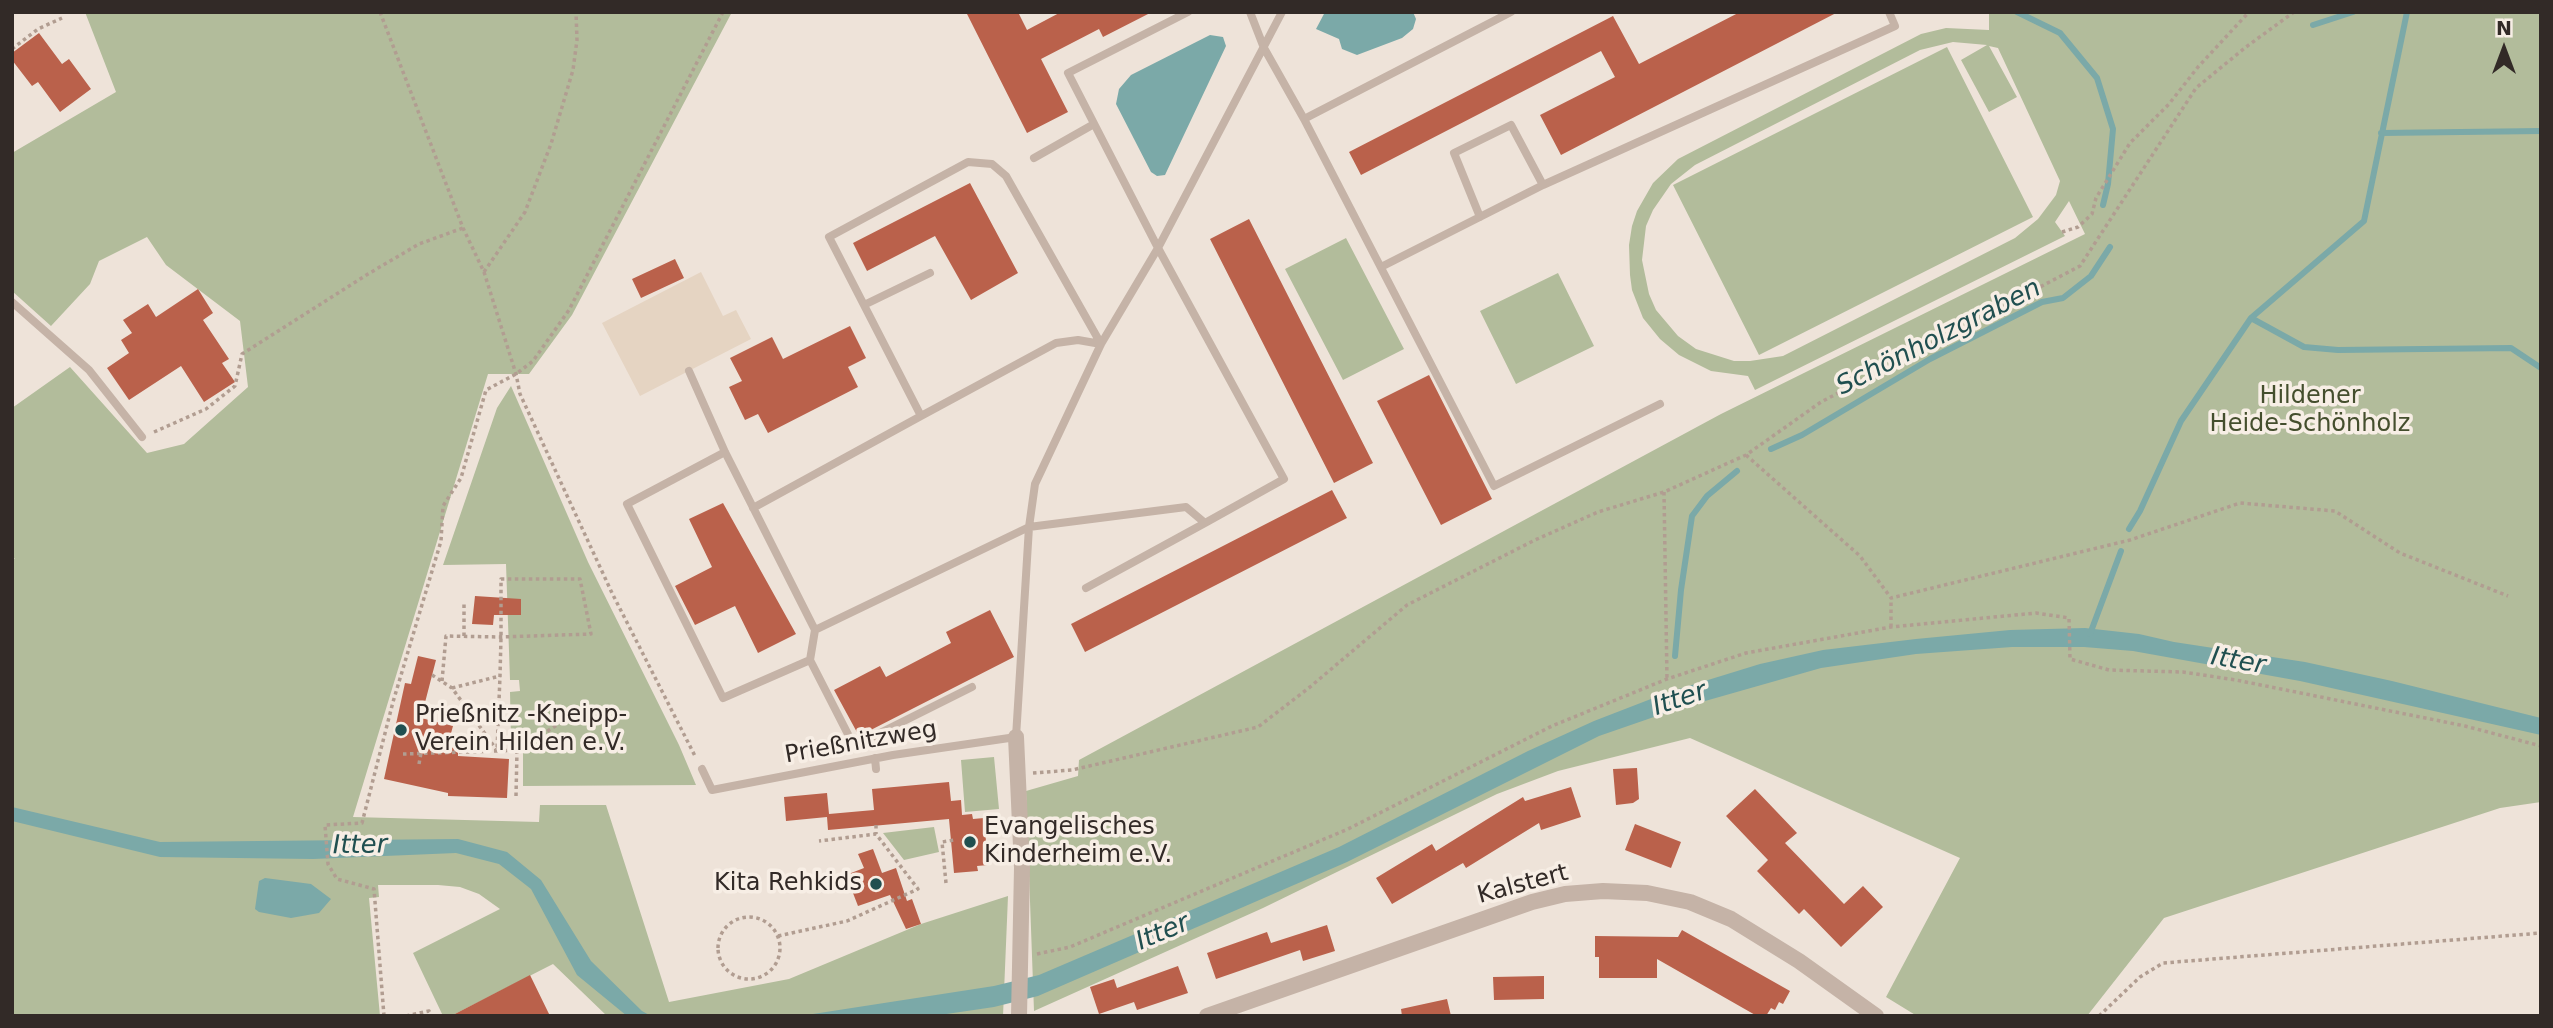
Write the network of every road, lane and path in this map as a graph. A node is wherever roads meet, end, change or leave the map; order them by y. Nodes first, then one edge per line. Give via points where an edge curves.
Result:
1 (380, 12) edge
2 (576, 12) edge
3 (723, 12) edge
4 (1188, 12) edge
5 (1250, 12) edge
6 (1282, 12) edge
7 (1511, 12) edge
8 (1889, 12) edge
9 (2249, 12) edge
10 (2294, 12) edge
11 (62, 18) dead end
12 (1264, 48) junction
13 (12, 49) edge
14 (1304, 119) junction
15 (1094, 124) junction
16 (1034, 158) dead end
17 (1543, 185) junction
18 (1480, 217) junction
19 (463, 228) junction
20 (2062, 232) dead end
21 (1158, 248) junction
22 (1381, 267) junction
23 (484, 272) junction
24 (930, 273) dead end
25 (12, 302) edge
26 (864, 306) junction
27 (1101, 344) junction
28 (689, 370) dead end
29 (516, 374) junction
30 (1660, 404) dead end
31 (921, 416) junction
32 (142, 438) joint
33 (725, 452) junction
34 (1746, 455) junction
35 (1664, 492) junction
36 (753, 508) junction
37 (1205, 523) junction
38 (1030, 527) junction
39 (1086, 588) dead end
40 (2508, 596) dead end
41 (1891, 598) junction
42 (464, 601) dead end
43 (1891, 626) junction
44 (815, 630) junction
45 (464, 636) junction
46 (501, 637) junction
47 (810, 660) junction
48 (432, 675) dead end
49 (500, 676) junction
50 (1667, 679) junction
51 (442, 681) junction
52 (971, 687) dead end
53 (452, 688) junction
54 (581, 710) dead end
55 (1016, 737) junction
56 (2541, 746) edge
57 (517, 750) junction
58 (497, 751) junction
59 (421, 754) junction
60 (875, 758) junction
61 (404, 761) dead end
62 (419, 764) dead end
63 (702, 769) joint
64 (876, 769) dead end
65 (1017, 774) junction
66 (516, 796) dead end
67 (876, 825) dead end
68 (876, 834) junction
69 (954, 840) dead end
70 (819, 842) dead end
71 (946, 883) dead end
72 (2541, 933) edge
73 (778, 936) junction
74 (1032, 955) dead end
75 (1019, 1015) edge
76 (384, 1016) edge
77 (406, 1016) edge
78 (430, 1016) edge
79 (1207, 1016) edge
80 (1875, 1016) edge
81 (2099, 1016) edge

1 - 19 path
2 - 23 path via 573,70 551,144 525,212
3 - 29 path via 569,310 533,361
4 - 15 lane via 1068,73
5 - 12 lane
6 - 12 lane
7 - 14 lane
8 - 17 lane via 1895,26
9 - 20 path via 2130,143 2096,198 2092,214 2078,227
10 - 34 path via 2196,88 2080,266 1821,402
11 - 13 path
12 - 14 lane
12 - 21 lane
14 - 22 lane
15 - 16 lane
15 - 21 lane
17 - 18 lane
17 - 18 lane via 1511,125 1454,153
18 - 22 lane
19 - 23 path
19 - 32 path via 419,244 242,354 235,386 206,409
21 - 27 lane
21 - 37 lane via 1284,479
22 - 30 lane via 1494,486
23 - 29 path
24 - 26 lane
25 - 32 lane via 89,370
26 - 27 lane via 829,237 968,162 992,164 1006,176
26 - 31 lane
27 - 31 lane via 1056,343
27 - 38 lane via 1035,484
28 - 33 lane
29 - 63 path via 520,394 557,479
29 - 76 path via 486,390 461,478 443,506 441,541 362,823 325,825 328,864 337,879 374,889
31 - 36 lane
33 - 36 lane
33 - 47 lane via 626,504 723,698
34 - 35 path
34 - 41 path via 1860,556
35 - 50 path
35 - 65 path via 1598,512 1408,605 1258,727 1072,770
36 - 44 lane
37 - 38 lane via 1186,507
37 - 39 lane
38 - 44 lane
38 - 55 lane
40 - 41 path via 2400,553 2335,511 2240,503 2130,540
41 - 43 path
42 - 45 path
43 - 50 path via 1746,653
43 - 56 path via 2036,614 2069,618 2070,659 2109,670 2183,671 2236,680
44 - 47 lane
45 - 46 path
45 - 51 path via 446,636
46 - 46 path via 501,579 580,579 591,634
46 - 49 path
47 - 52 lane via 854,746
48 - 51 path
49 - 53 path
49 - 58 path
50 - 74 path via 1552,726 1348,829 1070,947
51 - 53 path
53 - 58 path
54 - 57 path
55 - 60 lane, Prießnitzweg
55 - 65 street
57 - 58 path
57 - 66 path
58 - 59 path
59 - 61 path via 404,754
59 - 62 path
60 - 63 lane, Prießnitzweg via 712,790
60 - 64 lane
65 - 75 street via 1022,868
67 - 68 path
68 - 70 path
68 - 73 path via 918,889 847,920
69 - 71 path via 942,842
72 - 81 path via 2163,963 2140,977
73 - 73 path via 764,920 734,920 717,944 722,964 737,977 758,978 775,966
77 - 78 path via 429,1011
79 - 80 street, Kalstert via 1532,902 1603,891 1690,902 1731,919

